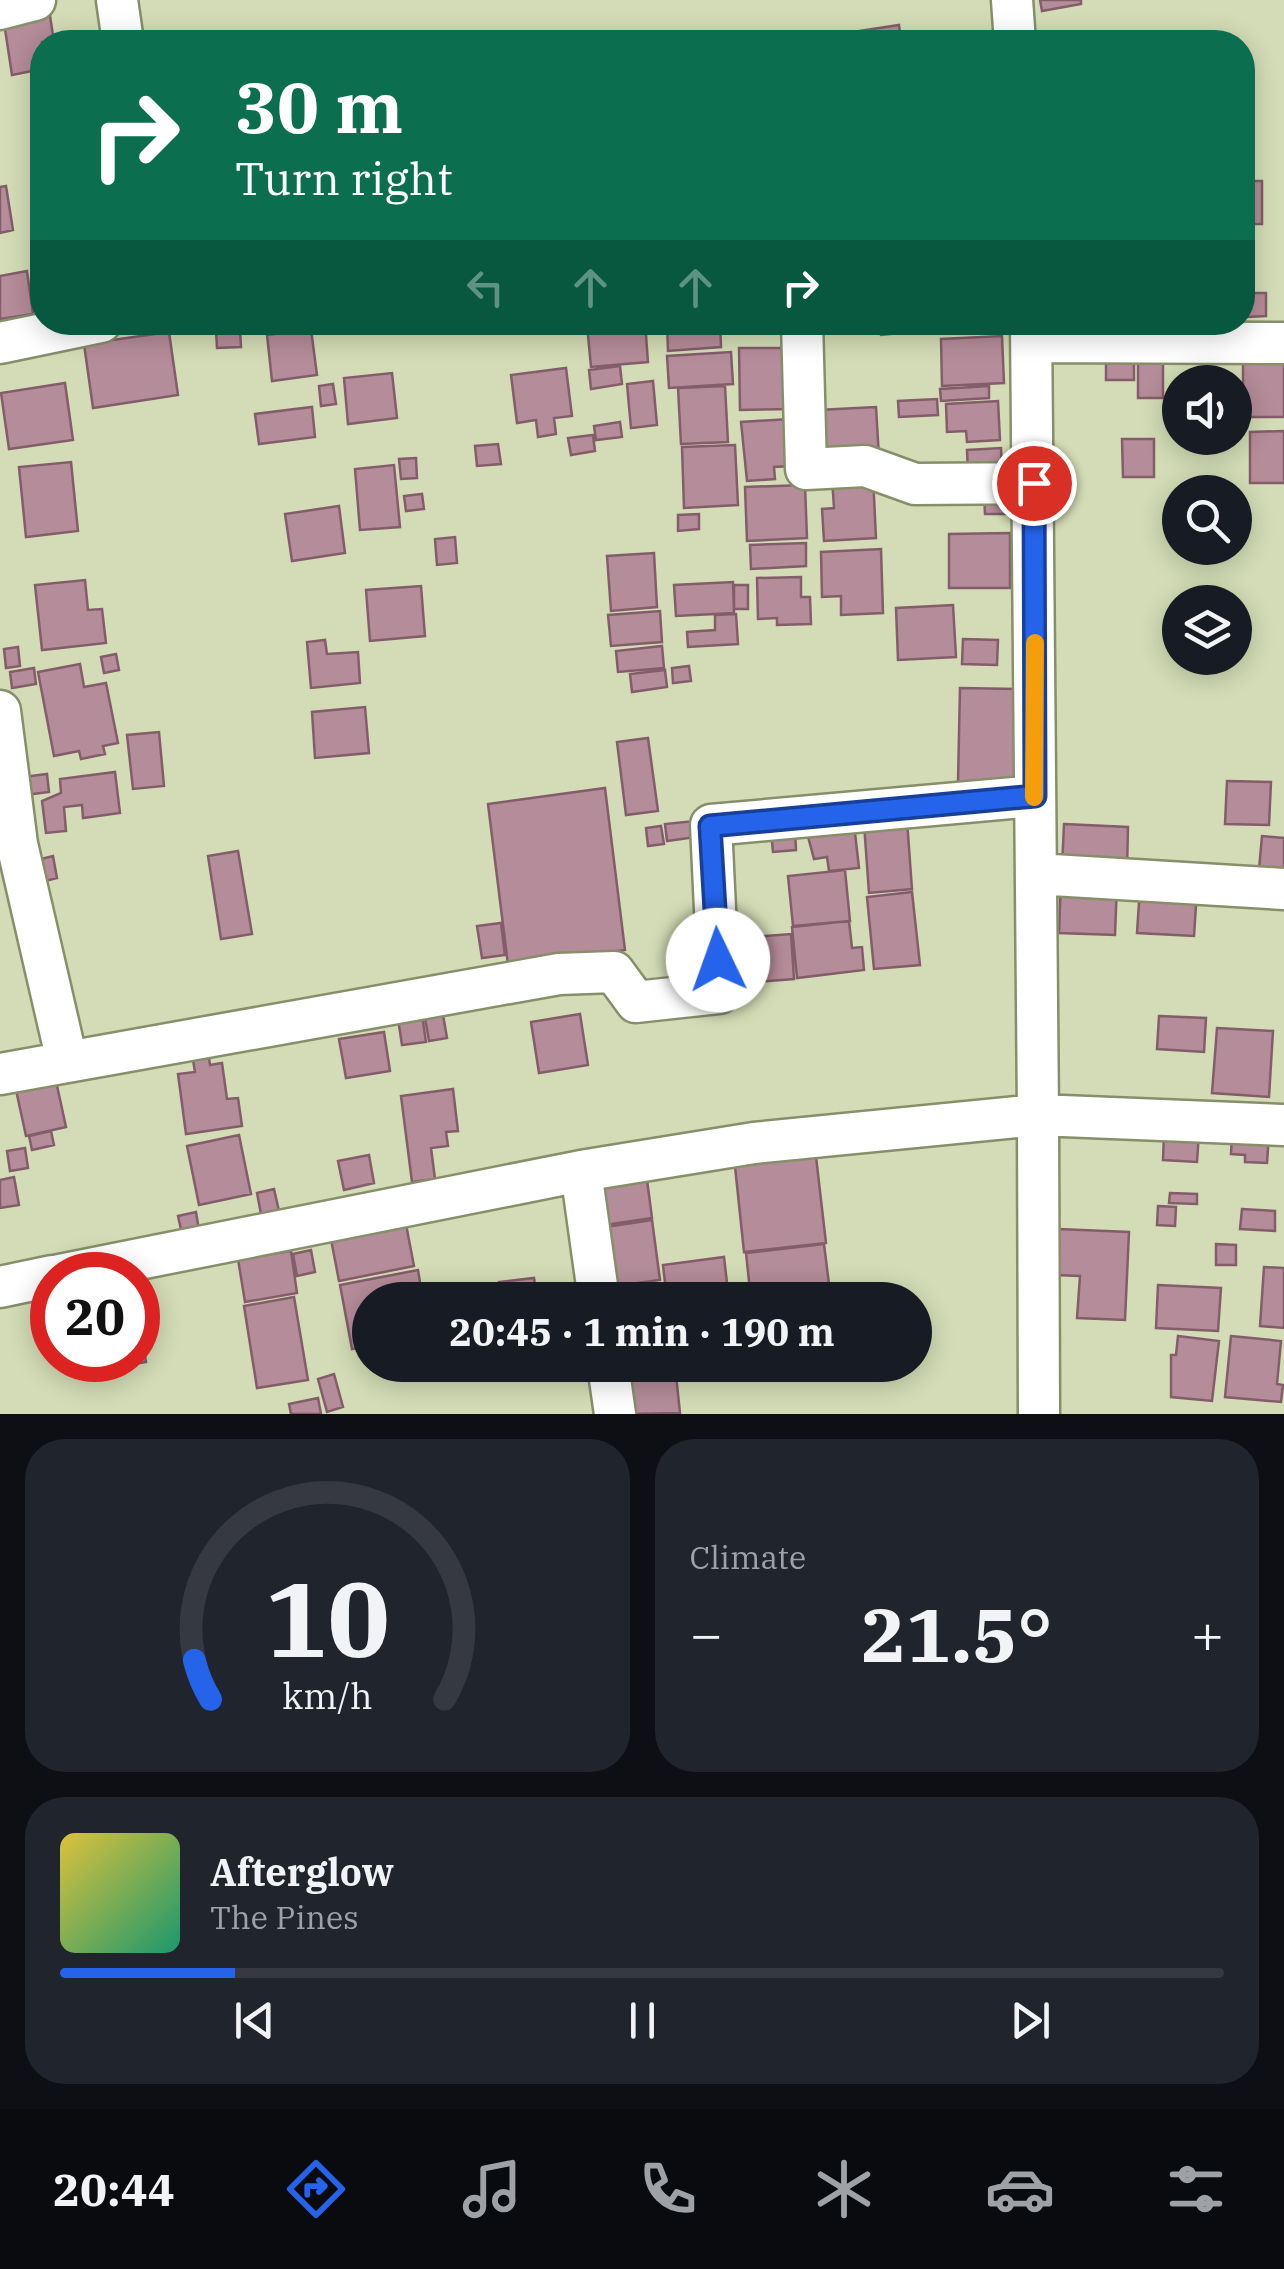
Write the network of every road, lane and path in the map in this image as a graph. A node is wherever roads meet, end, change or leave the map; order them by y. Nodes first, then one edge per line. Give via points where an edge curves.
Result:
1 (36, 0) edge
2 (116, 0) edge
3 (1012, 0) edge
4 (0, 9) edge
5 (121, 30) edge
6 (1014, 30) edge
7 (38, 335) edge
8 (802, 335) edge
9 (1032, 335) edge
10 (1095, 335) edge
11 (0, 343) edge
12 (1284, 344) edge
13 (1034, 483) junction
14 (0, 710) edge
15 (1035, 796) junction
16 (1036, 874) junction
17 (1284, 889) edge
18 (68, 1061) junction
19 (0, 1074) edge
20 (1038, 1115) junction
21 (1284, 1125) edge
22 (581, 1171) junction
23 (160, 1255) edge
24 (30, 1281) edge
25 (596, 1282) edge
26 (0, 1287) edge
27 (610, 1382) edge
28 (615, 1414) edge
29 (1039, 1414) edge

1 - 4 street
2 - 5 street
3 - 6 street
7 - 11 street
8 - 13 street via 806,469 865,466 915,484
9 - 13 street
10 - 12 street
13 - 15 street
14 - 18 street via 17,844
15 - 16 street
15 - 18 street via 710,826 719,993 636,1002 614,972 558,974
16 - 17 street
16 - 20 street
18 - 19 street
20 - 21 street
20 - 22 street via 754,1143
20 - 29 street
22 - 23 street
22 - 25 street
24 - 26 street
27 - 28 street

